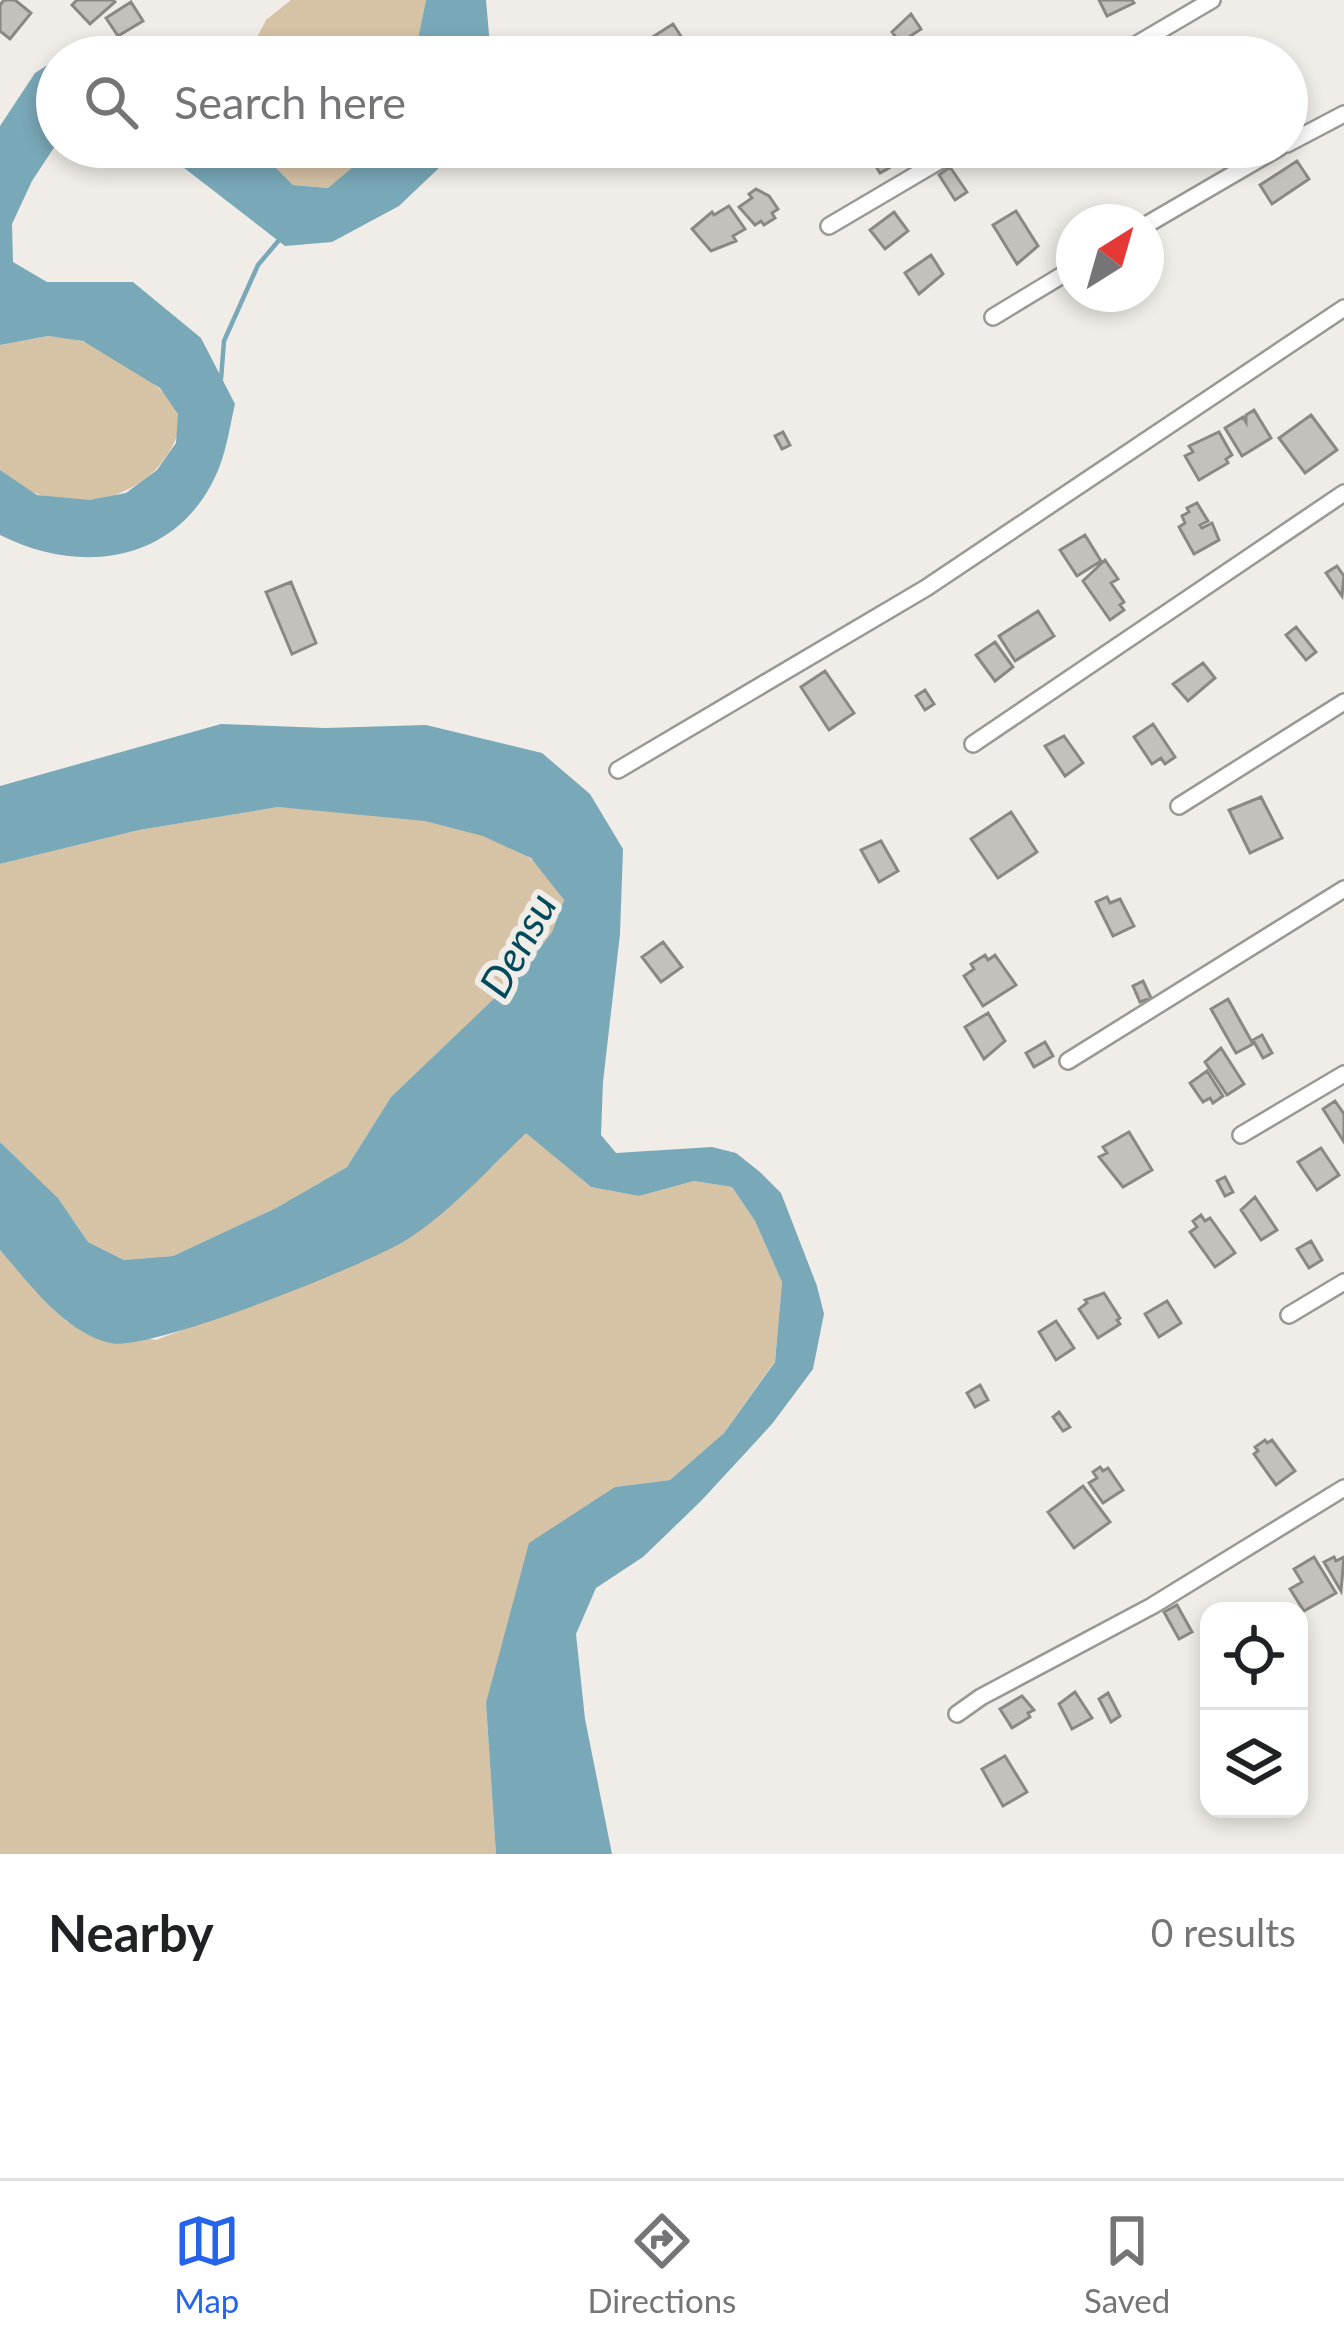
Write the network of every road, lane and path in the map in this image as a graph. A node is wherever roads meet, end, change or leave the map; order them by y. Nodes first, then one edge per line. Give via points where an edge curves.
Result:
1 (1212, 0) edge
2 (1151, 36) edge
3 (1344, 114) edge
4 (1308, 133) edge
5 (927, 168) edge
6 (1244, 168) edge
7 (1164, 215) edge
8 (829, 226) dead end
9 (1056, 279) edge
10 (1344, 308) edge
11 (993, 317) dead end
12 (1344, 493) edge
13 (1344, 702) edge
14 (973, 744) dead end
15 (618, 770) dead end
16 (1179, 806) dead end
17 (1344, 889) edge
18 (1068, 1061) dead end
19 (1344, 1074) edge
20 (1240, 1135) dead end
21 (1344, 1282) edge
22 (1289, 1315) dead end
23 (1344, 1488) edge
24 (957, 1714) dead end

1 - 2 street
3 - 4 street
5 - 8 street
6 - 7 street
9 - 11 street
10 - 15 street via 926,589
12 - 14 street
13 - 16 street
17 - 18 street
19 - 20 street
21 - 22 street
23 - 24 street

